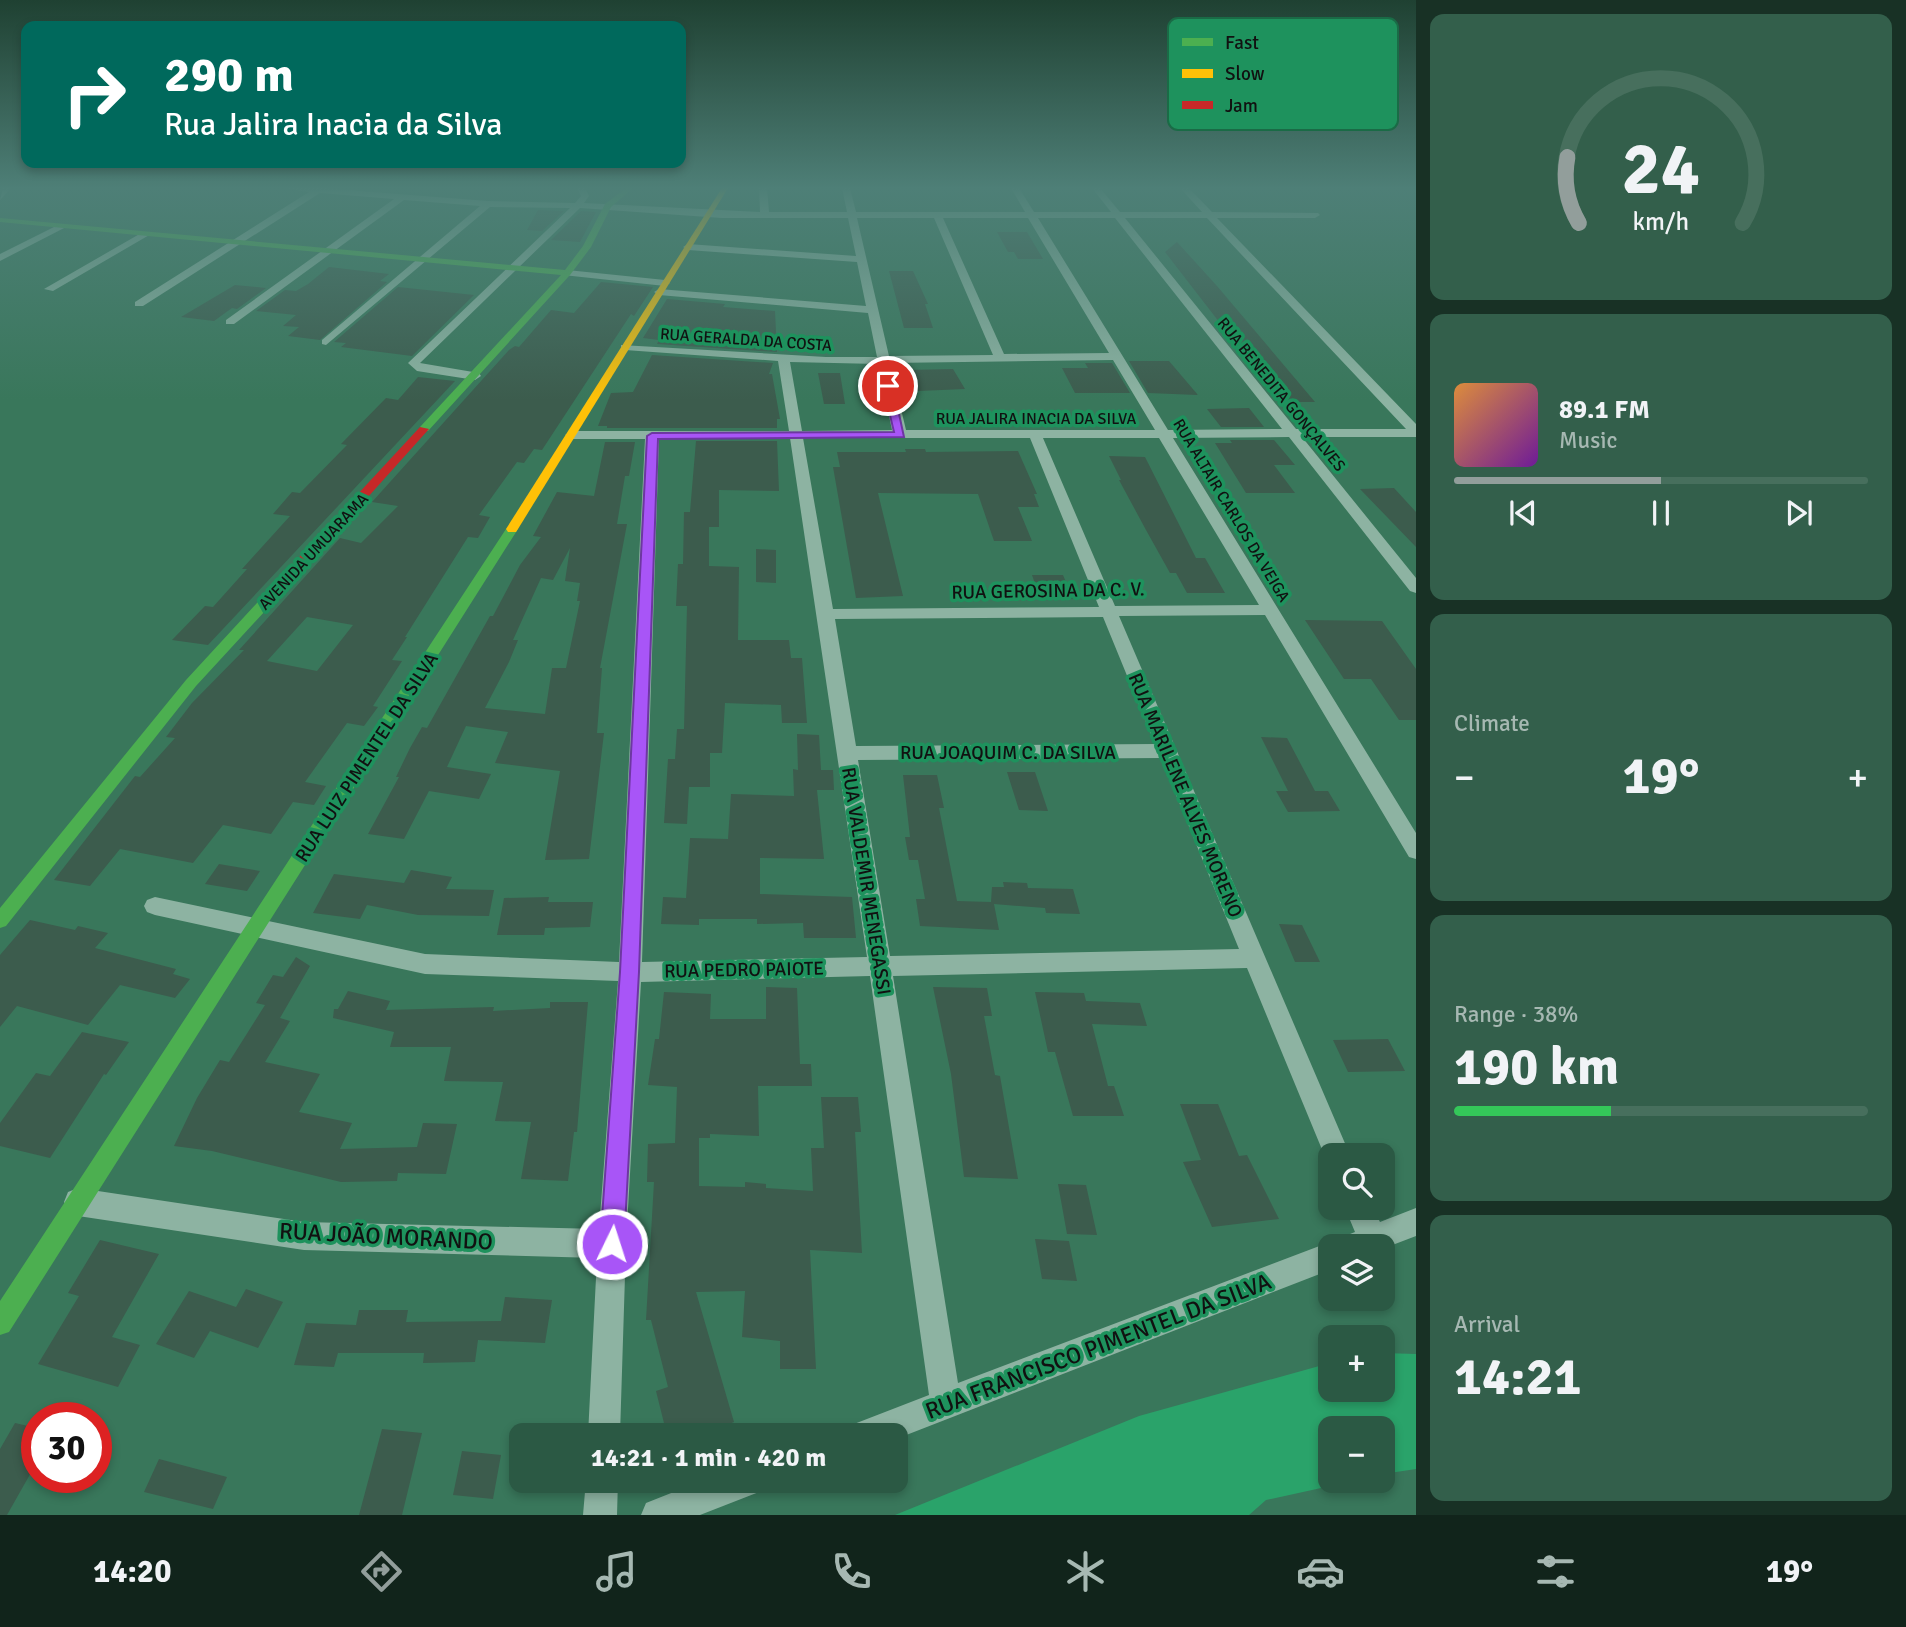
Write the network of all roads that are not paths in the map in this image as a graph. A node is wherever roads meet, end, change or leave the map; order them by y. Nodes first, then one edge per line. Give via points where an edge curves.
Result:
1 (102, 259) edge
2 (211, 259) edge
3 (316, 259) edge
4 (421, 259) edge
5 (424, 259) junction
6 (522, 259) edge
7 (578, 259) edge
8 (681, 259) edge
9 (857, 259) edge
10 (861, 259) joint
11 (956, 259) edge
12 (1059, 259) edge
13 (1152, 259) edge
14 (1252, 259) edge
15 (513, 267) junction
16 (567, 273) junction
17 (662, 288) junction
18 (49, 289) dead end
19 (139, 304) dead end
20 (872, 310) junction
21 (230, 322) dead end
22 (326, 342) dead end
23 (625, 347) junction
24 (1118, 356) junction
25 (784, 360) junction
26 (1001, 360) junction
27 (882, 362) junction
28 (475, 376) junction
29 (1416, 433) edge
30 (1293, 434) junction
31 (572, 435) junction
32 (900, 435) junction
33 (1035, 435) junction
34 (1166, 435) junction
35 (652, 436) junction
36 (796, 436) junction
37 (1416, 589) edge
38 (1272, 610) junction
39 (1109, 611) junction
40 (825, 614) junction
41 (1169, 751) junction
42 (847, 753) junction
43 (1416, 851) edge
44 (155, 906) dead end
45 (0, 921) edge
46 (256, 929) junction
47 (1254, 958) junction
48 (881, 965) junction
49 (630, 972) junction
50 (1332, 1143) edge
51 (78, 1202) junction
52 (1416, 1222) edge
53 (1385, 1234) edge
54 (612, 1244) junction
55 (1318, 1261) edge
56 (0, 1323) edge
57 (946, 1404) junction
58 (605, 1423) edge
59 (896, 1423) edge
60 (601, 1493) edge
61 (714, 1493) edge
62 (600, 1515) edge
63 (658, 1515) edge

1 - 18 street
2 - 19 street
3 - 21 street
4 - 5 street
5 - 15 street
5 - 22 street
6 - 15 street
7 - 16 street, AVENIDA UMUARAMA
8 - 17 street, RUA LUIZ PIMENTEL DA SILVA
9 - 10 street
10 - 20 street
11 - 26 street
12 - 24 street, RUA ALTAIR CARLOS DA VEIGA
13 - 30 street, RUA BENEDITA GONÇALVES
14 - 29 street
15 - 16 street
15 - 28 street via 414,363
16 - 17 street
16 - 28 street, AVENIDA UMUARAMA
17 - 20 street
17 - 23 street, RUA LUIZ PIMENTEL DA SILVA
20 - 27 street
23 - 25 street, RUA GERALDA DA COSTA
23 - 31 street, RUA LUIZ PIMENTEL DA SILVA
24 - 26 street, RUA GERALDA DA COSTA
24 - 34 street, RUA ALTAIR CARLOS DA VEIGA
25 - 27 street, RUA GERALDA DA COSTA
25 - 36 street, RUA VALDEMIR MENEGASSI
26 - 27 street, RUA GERALDA DA COSTA
27 - 32 street
28 - 45 street, AVENIDA UMUARAMA via 191,683
29 - 30 street, RUA JALIRA INACIA DA SILVA
30 - 34 street, RUA JALIRA INACIA DA SILVA
30 - 37 street, RUA BENEDITA GONÇALVES
31 - 35 street, RUA JALIRA INACIA DA SILVA
31 - 46 street, RUA LUIZ PIMENTEL DA SILVA
32 - 33 street, RUA JALIRA INACIA DA SILVA
32 - 36 street, RUA JALIRA INACIA DA SILVA
33 - 34 street, RUA JALIRA INACIA DA SILVA
33 - 39 street, RUA MARILENE ALVES MORENO
34 - 38 street, RUA ALTAIR CARLOS DA VEIGA
35 - 36 street, RUA JALIRA INACIA DA SILVA
35 - 49 street
36 - 40 street, RUA VALDEMIR MENEGASSI
38 - 39 street, RUA GEROSINA DA C. V.
38 - 43 street, RUA ALTAIR CARLOS DA VEIGA
39 - 40 street, RUA GEROSINA DA C. V.
39 - 41 street, RUA MARILENE ALVES MORENO
40 - 42 street, RUA VALDEMIR MENEGASSI
41 - 42 street, RUA JOAQUIM C. DA SILVA
41 - 47 street, RUA MARILENE ALVES MORENO
42 - 48 street, RUA VALDEMIR MENEGASSI
44 - 46 street, RUA PEDRO PAIOTE
46 - 49 street, RUA PEDRO PAIOTE via 425,964
46 - 51 street, RUA LUIZ PIMENTEL DA SILVA
47 - 48 street, RUA PEDRO PAIOTE
47 - 50 street, RUA MARILENE ALVES MORENO
48 - 49 street, RUA PEDRO PAIOTE
48 - 57 street, RUA VALDEMIR MENEGASSI
49 - 54 street
51 - 54 street, RUA JOÃO MORANDO via 304,1236
51 - 56 street, RUA LUIZ PIMENTEL DA SILVA
52 - 53 street
54 - 58 street
55 - 57 street, RUA FRANCISCO PIMENTEL DA SILVA
57 - 59 street, RUA FRANCISCO PIMENTEL DA SILVA
60 - 62 street
61 - 63 street

